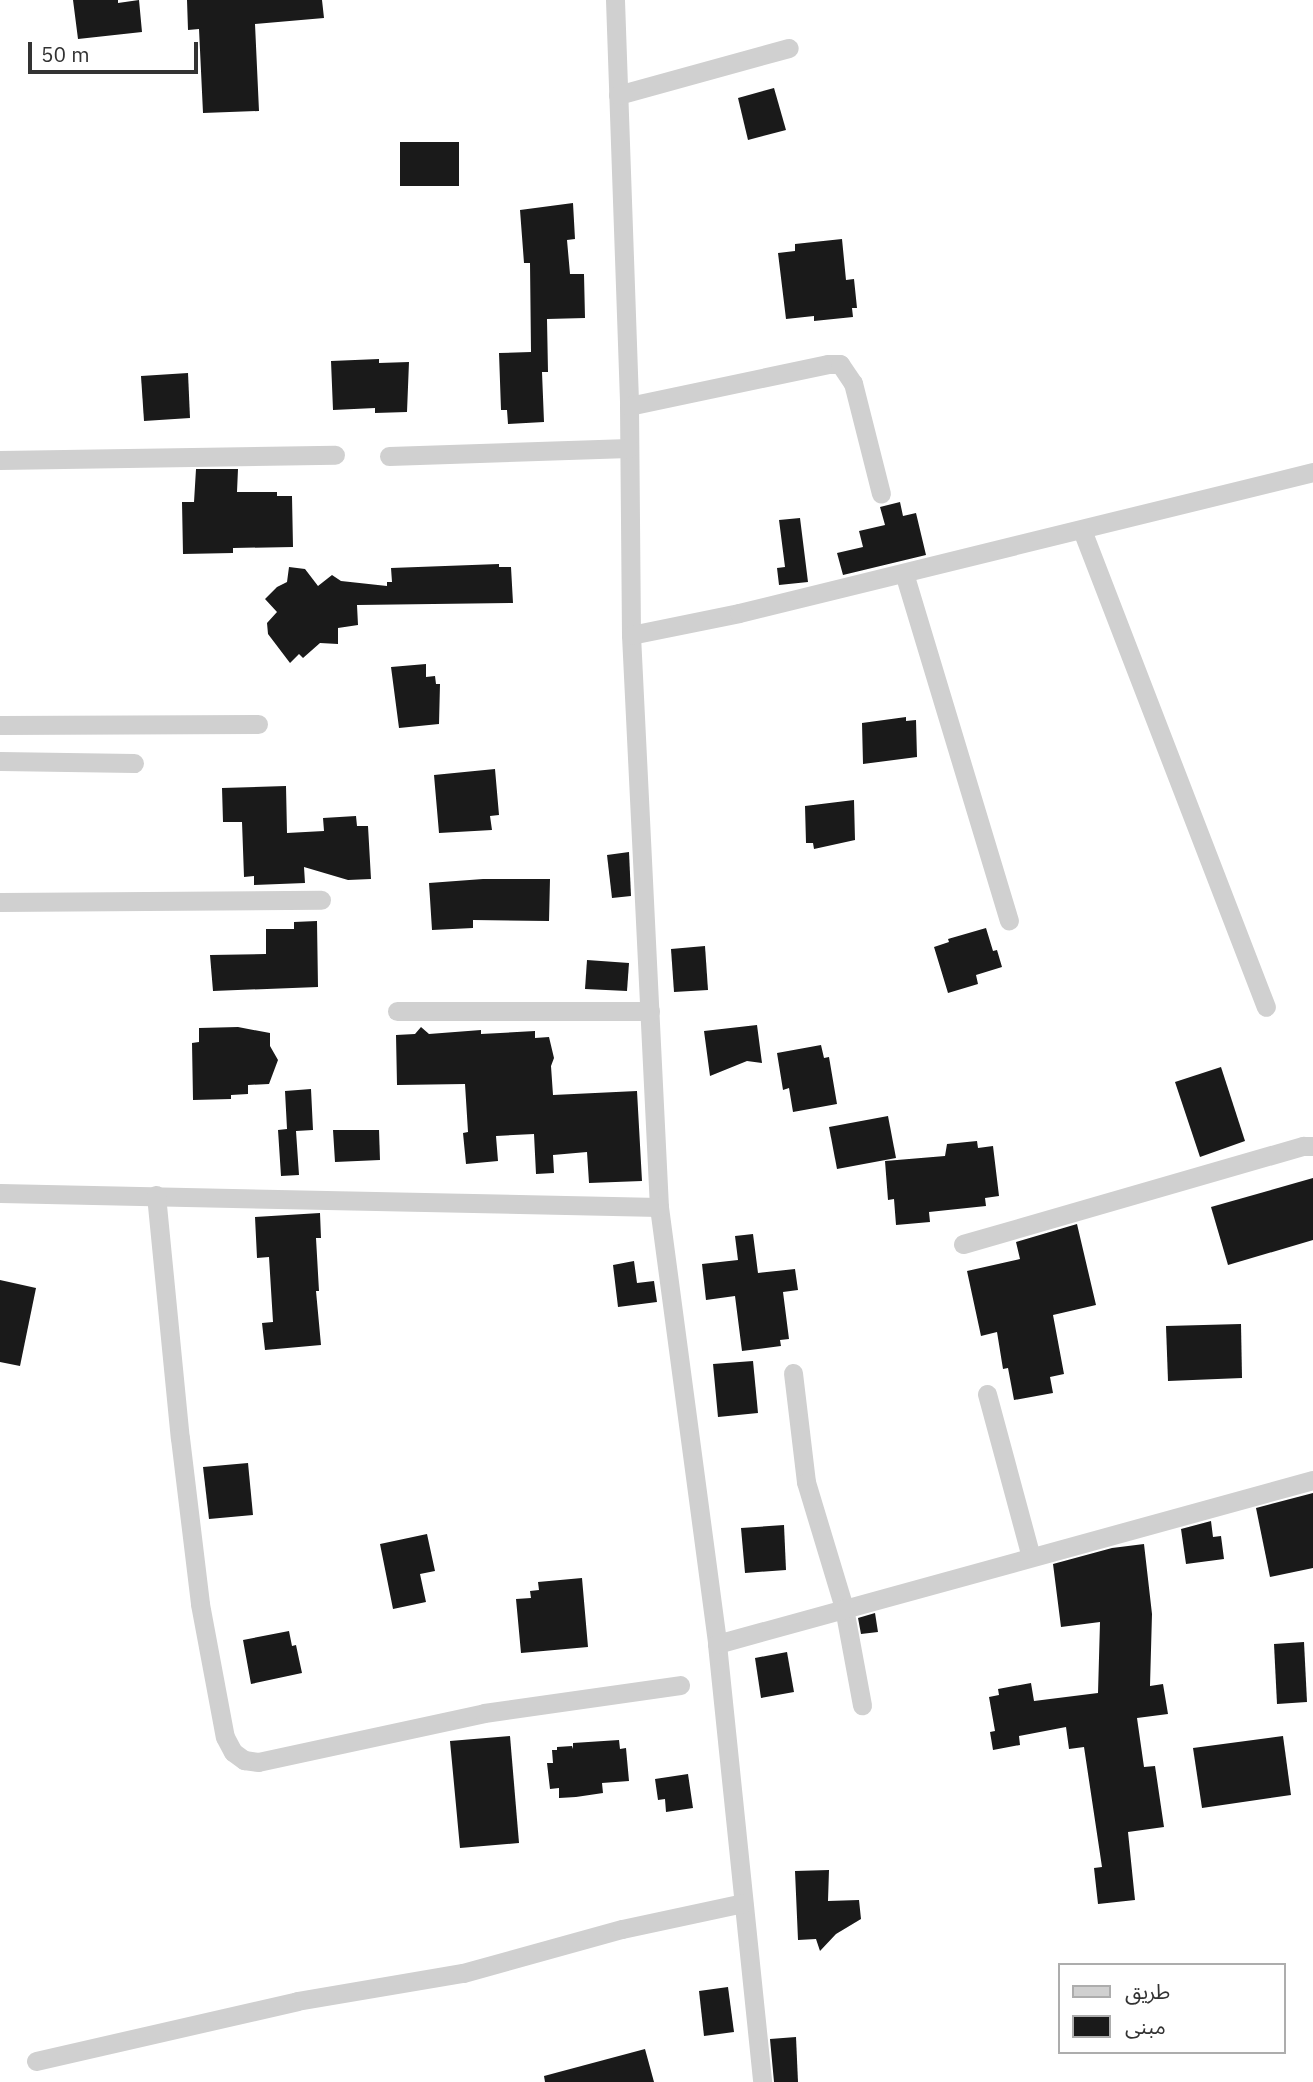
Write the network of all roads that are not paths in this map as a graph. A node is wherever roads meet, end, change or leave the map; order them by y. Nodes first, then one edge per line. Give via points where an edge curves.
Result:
1 (615, 0) edge
2 (789, 48) dead end
3 (618, 95) junction
4 (629, 406) junction
5 (629, 448) junction
6 (335, 455) dead end
7 (389, 456) dead end
8 (0, 460) edge
9 (1313, 472) edge
10 (881, 494) dead end
11 (1082, 530) junction
12 (904, 573) junction
13 (631, 635) junction
14 (258, 723) dead end
15 (0, 725) edge
16 (0, 761) edge
17 (134, 762) dead end
18 (321, 900) dead end
19 (0, 902) edge
20 (1009, 920) dead end
21 (1266, 1007) dead end
22 (397, 1011) dead end
23 (649, 1011) junction
24 (1313, 1146) edge
25 (0, 1193) edge
26 (156, 1195) junction
27 (659, 1207) junction
28 (963, 1244) dead end
29 (793, 1373) dead end
30 (987, 1394) dead end
31 (1313, 1480) edge
32 (1031, 1557) junction
33 (844, 1608) junction
34 (717, 1644) junction
35 (680, 1685) dead end
36 (862, 1705) dead end
37 (743, 1903) junction
38 (36, 2060) dead end
39 (762, 2082) edge

1 - 3 street
2 - 3 street
3 - 4 street
4 - 5 street
4 - 10 street via 840,364 853,383
5 - 7 street
5 - 13 street
6 - 8 street
9 - 11 street
11 - 12 street
11 - 21 street
12 - 13 street
12 - 20 street
13 - 23 street
14 - 15 street
16 - 17 street
18 - 19 street
22 - 23 street
23 - 27 street
24 - 28 street
25 - 26 street
26 - 27 street
26 - 35 street via 201,1604 225,1737 233,1752 258,1762 484,1713
27 - 34 street
29 - 33 street via 806,1482
30 - 32 street
31 - 32 street
32 - 33 street
33 - 34 street
33 - 36 street
34 - 37 street
37 - 38 street via 622,1928 463,1973 297,2001
37 - 39 street

